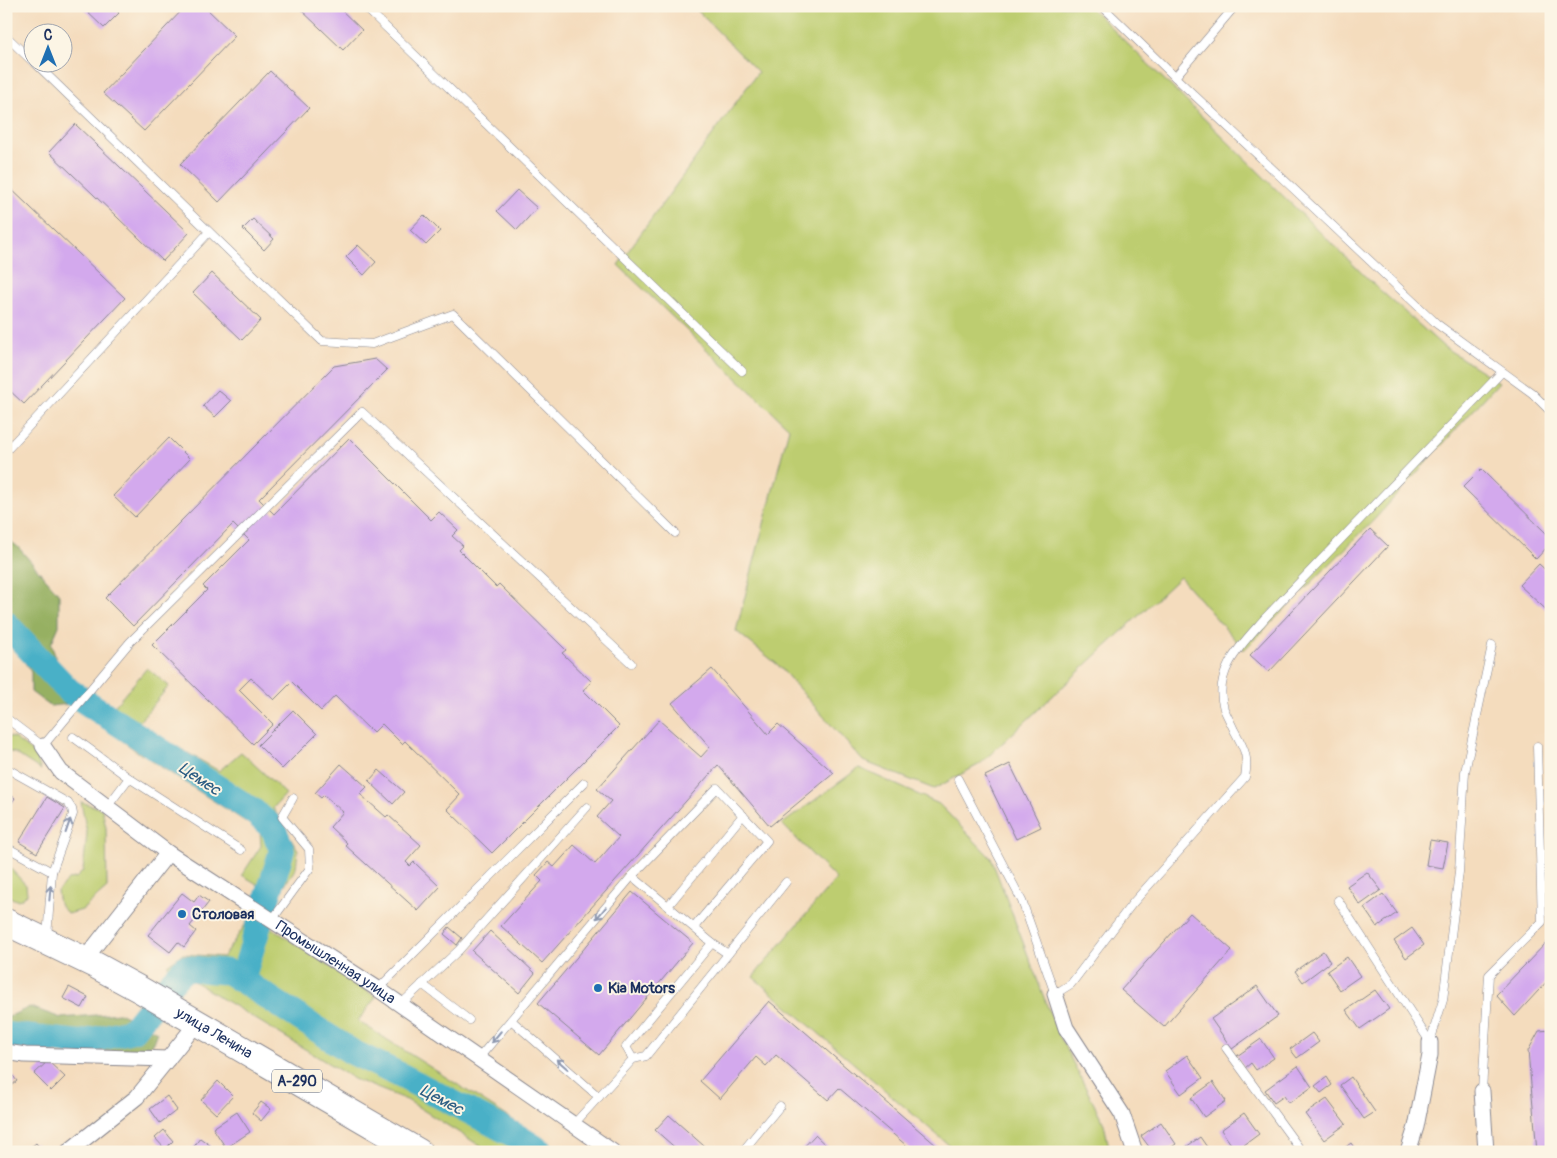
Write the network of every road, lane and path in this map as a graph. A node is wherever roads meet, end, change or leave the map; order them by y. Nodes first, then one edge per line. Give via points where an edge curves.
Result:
1 (364, 6) edge
2 (1102, 6) edge
3 (1235, 6) edge
4 (6, 36) edge
5 (22, 51) edge
6 (43, 72) edge
7 (1175, 77) junction
8 (209, 232) junction
9 (742, 371) dead end
10 (1502, 372) junction
11 (1551, 412) edge
12 (6, 450) edge
13 (675, 533) dead end
14 (1492, 645) dead end
15 (631, 663) dead end
16 (6, 718) edge
17 (73, 737) dead end
18 (43, 746) junction
19 (1537, 746) dead end
20 (6, 768) edge
21 (129, 778) junction
22 (958, 779) dead end
23 (584, 783) dead end
24 (293, 798) dead end
25 (108, 807) junction
26 (587, 807) dead end
27 (743, 815) junction
28 (6, 847) edge
29 (241, 850) dead end
30 (168, 853) junction
31 (52, 872) junction
32 (632, 876) junction
33 (786, 882) dead end
34 (1338, 900) dead end
35 (668, 906) junction
36 (272, 920) junction
37 (6, 922) edge
38 (696, 926) dead end
39 (46, 941) junction
40 (712, 943) junction
41 (728, 954) junction
42 (84, 960) junction
43 (422, 984) junction
44 (378, 989) junction
45 (1055, 994) junction
46 (400, 1005) junction
47 (469, 1020) dead end
48 (511, 1020) junction
49 (197, 1023) junction
50 (1430, 1042) junction
51 (1226, 1048) dead end
52 (6, 1052) edge
53 (168, 1059) junction
54 (478, 1059) junction
55 (633, 1059) junction
56 (1482, 1091) joint
57 (599, 1097) junction
58 (780, 1106) dead end
59 (574, 1124) junction
60 (68, 1152) edge
61 (419, 1152) edge
62 (613, 1152) edge
63 (742, 1152) edge
64 (1135, 1152) edge
65 (1302, 1152) edge
66 (1408, 1152) edge
67 (1486, 1152) edge

1 - 9 lane
2 - 7 lane
3 - 7 lane
4 - 5 lane
6 - 8 lane
7 - 10 lane via 1437,324
8 - 12 lane
8 - 13 lane via 322,341 372,344 453,314
10 - 11 lane via 1532,393
10 - 45 lane via 1236,650 1222,680 1222,694 1224,709 1246,755 1245,777 1132,904 1071,984
14 - 50 lane via 1465,772 1458,872 1443,1000
15 - 18 lane via 362,412 130,642
16 - 18 lane
17 - 21 lane
18 - 25 street, Промышленная улица via 61,772
19 - 56 lane via 1542,922 1489,975
31 -> 20 lane via 72,809 68,803
21 - 25 lane
21 - 29 lane
22 - 45 lane via 1022,901
23 - 44 lane
24 - 36 lane via 282,817 309,850 310,868
25 - 30 street, Промышленная улица
26 - 43 lane via 459,950
27 - 32 lane via 717,788
27 - 35 lane
27 - 38 lane via 767,841
28 - 31 lane
30 - 36 street, Промышленная улица
30 - 42 street
39 -> 31 lane
32 - 35 lane
32 -> 48 lane
33 - 41 lane
34 - 50 lane
35 - 40 lane
36 - 44 street, Промышленная улица
37 - 39 highway, улица Ленина / А-290
39 - 42 highway, улица Ленина / А-290
40 - 41 lane
40 - 55 lane via 626,1047
41 - 55 lane via 646,1056
42 - 49 highway, улица Ленина / А-290
43 - 46 lane
43 - 47 lane
44 - 46 street, Промышленная улица
45 - 64 street via 1066,1028 1122,1114
46 - 54 street, Промышленная улица
48 -> 54 lane
57 -> 48 lane
49 - 53 street
49 - 61 highway, улица Ленина / А-290
50 - 66 street via 1429,1064
51 - 65 lane
52 - 53 street
53 - 60 street via 137,1097
54 - 59 street, Промышленная улица
55 - 57 lane
56 - 67 street
57 - 59 lane
58 - 63 lane
59 - 62 street, Промышленная улица

